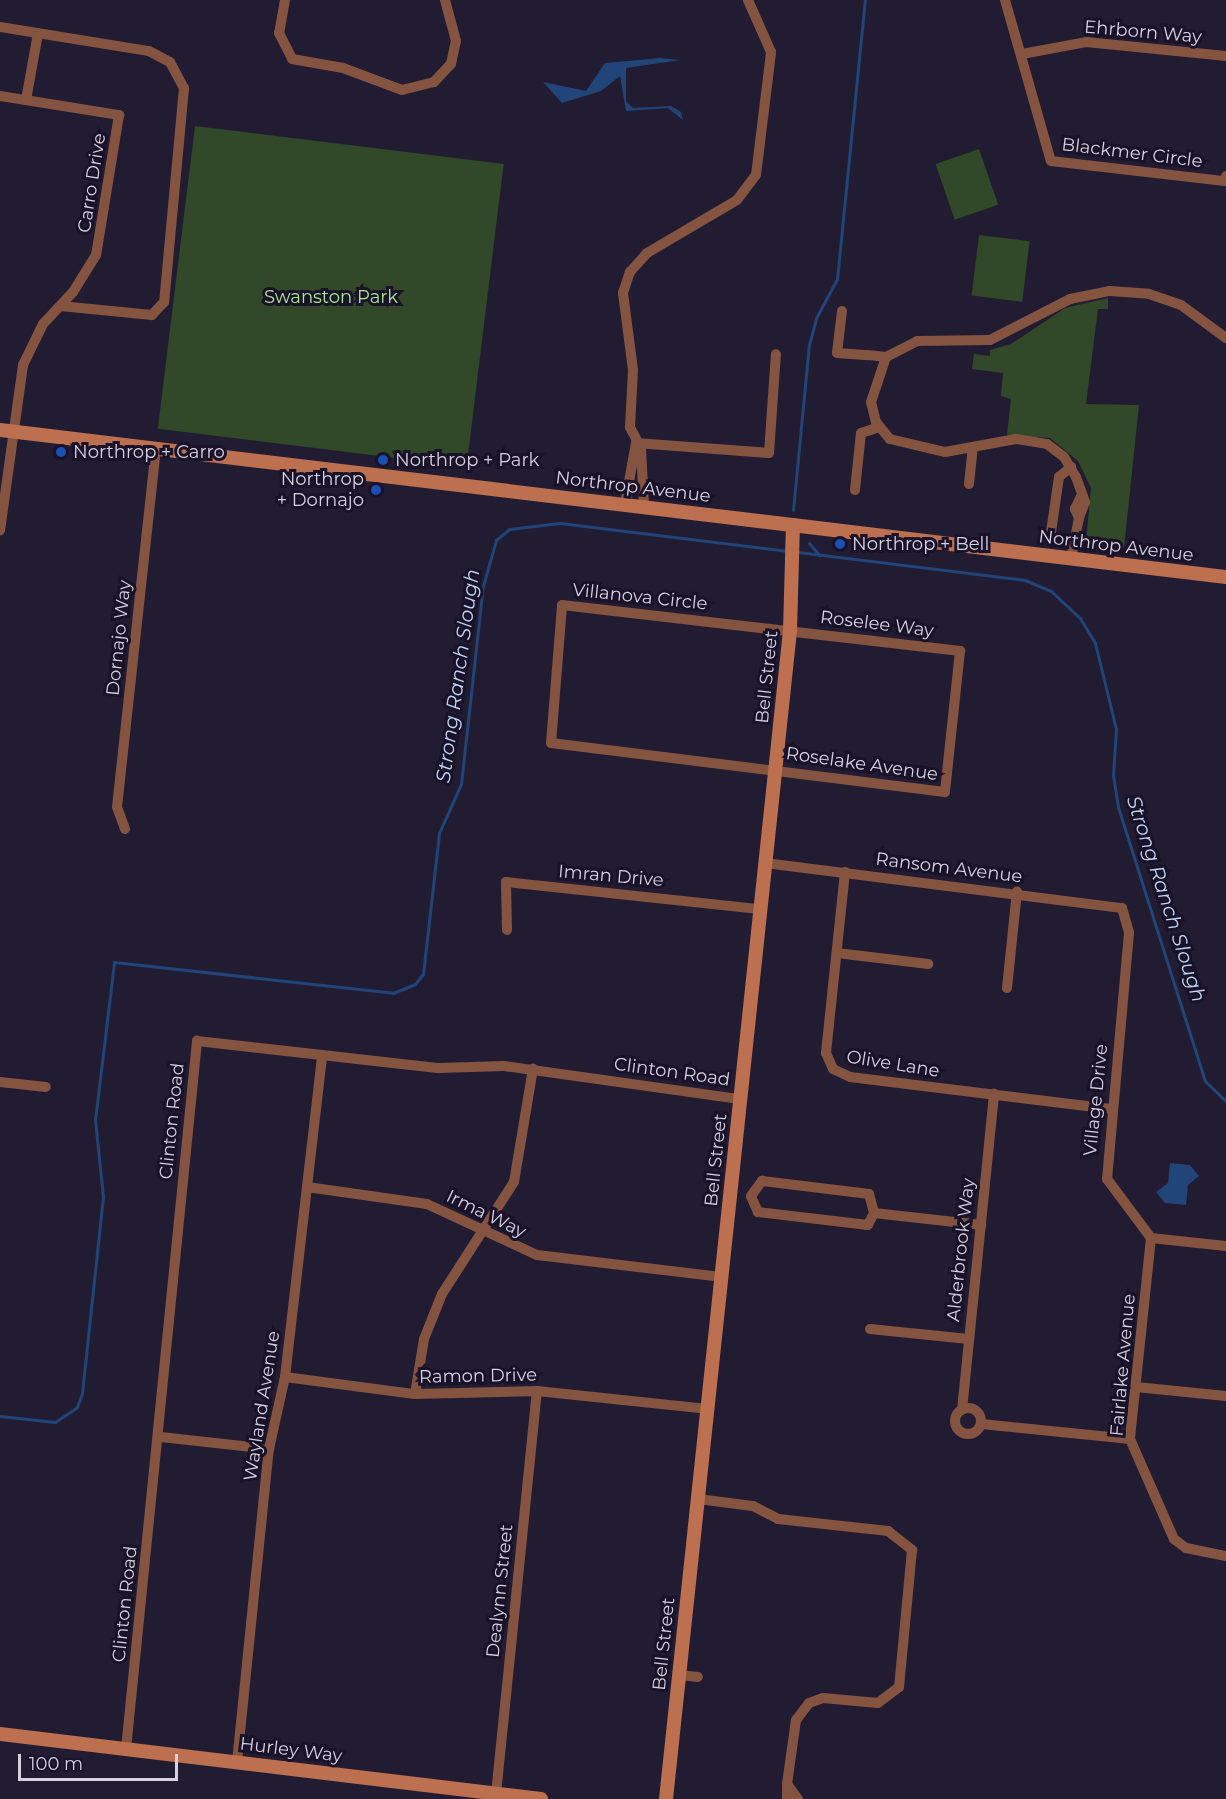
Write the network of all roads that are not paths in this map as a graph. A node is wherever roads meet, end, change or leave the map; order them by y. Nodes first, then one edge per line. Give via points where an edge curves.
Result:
1 (285, 0) edge
2 (445, 0) edge
3 (748, 0) edge
4 (1005, 0) edge
5 (0, 27) edge
6 (38, 33) junction
7 (1022, 54) junction
8 (1226, 56) edge
9 (0, 96) edge
10 (26, 100) junction
11 (1226, 176) edge
12 (60, 306) junction
13 (842, 311) dead end
14 (1226, 338) edge
15 (776, 354) dead end
16 (886, 357) junction
17 (879, 427) junction
18 (6, 431) edge
19 (636, 442) junction
20 (973, 448) junction
21 (156, 449) junction
22 (1071, 467) junction
23 (637, 468) junction
24 (969, 484) dead end
25 (855, 490) dead end
26 (2, 500) edge
27 (625, 504) junction
28 (644, 506) junction
29 (793, 525) junction
30 (0, 530) edge
31 (1051, 532) dead end
32 (1071, 559) junction
33 (1226, 578) edge
34 (790, 631) junction
35 (775, 769) junction
36 (945, 792) joint
37 (125, 830) dead end
38 (765, 863) junction
39 (845, 872) junction
40 (1017, 892) junction
41 (760, 909) junction
42 (1126, 913) joint
43 (507, 930) dead end
44 (837, 953) junction
45 (928, 964) dead end
46 (1007, 988) dead end
47 (322, 1055) junction
48 (533, 1069) junction
49 (0, 1082) edge
50 (46, 1087) dead end
51 (994, 1095) junction
52 (741, 1099) junction
53 (1111, 1109) junction
54 (307, 1187) junction
55 (730, 1193) junction
56 (751, 1196) junction
57 (874, 1213) junction
58 (981, 1225) junction
59 (484, 1232) junction
60 (1151, 1238) junction
61 (1226, 1246) edge
62 (722, 1277) junction
63 (870, 1329) dead end
64 (968, 1339) junction
65 (285, 1377) junction
66 (1136, 1387) junction
67 (537, 1390) junction
68 (415, 1394) junction
69 (1226, 1396) edge
70 (707, 1409) junction
71 (962, 1410) junction
72 (982, 1424) junction
73 (160, 1437) junction
74 (1130, 1439) junction
75 (269, 1449) junction
76 (698, 1499) junction
77 (1226, 1556) edge
78 (679, 1675) junction
79 (698, 1677) dead end
80 (0, 1734) edge
81 (126, 1749) junction
82 (237, 1762) junction
83 (787, 1784) junction
84 (496, 1794) junction
85 (541, 1799) edge
86 (666, 1799) edge
87 (787, 1799) edge
88 (798, 1799) edge

1 - 2 street via 279,33 292,59 343,68 402,90 434,82 451,64 456,41
3 - 19 street via 771,52 760,160 745,193 646,253 625,283 623,312 633,370 630,427
4 - 7 street, Blackmer Circle
5 - 6 street
6 - 10 street
6 - 12 street via 149,51 180,76 186,101 165,302 152,315
7 - 8 street, Ehrborn Way via 1086,42
7 - 11 street, Blackmer Circle via 1051,161 1225,181
9 - 10 street, Carro Drive
10 - 12 street, Carro Drive via 119,115 101,240 86,274
12 - 18 street, Carro Drive via 26,356
13 - 16 street via 837,353
14 - 16 street via 1181,305 1149,294 1110,291 1070,299 999,338 917,341
15 - 19 street via 769,453
16 - 17 street via 871,392
17 - 20 street via 910,448
17 - 25 street via 861,433
18 - 21 street, Northrop Avenue
18 - 26 street, Carro Drive
19 - 23 street
20 - 22 street via 1016,439 1039,441
20 - 24 street
21 - 27 street, Northrop Avenue
21 - 37 street, Dornajo Way via 117,807
22 - 31 street via 1059,477
22 - 32 street via 1085,502
23 - 27 street
23 - 28 street
26 - 30 street, Carro Drive
27 - 28 street, Northrop Avenue
28 - 29 street, Northrop Avenue
29 - 32 street, Northrop Avenue
29 - 34 street, Bell Street
32 - 33 street, Northrop Avenue
34 - 35 street, Bell Street
34 - 35 street, Villanova Circle via 562,605 551,743
34 - 36 street, Roselee Way via 960,651
35 - 36 street, Roselake Avenue
35 - 38 street, Bell Street
38 - 39 street, Ransom Avenue
38 - 41 street, Bell Street
39 - 40 street, Ransom Avenue
39 - 44 street, Olive Lane
40 - 42 street, Ransom Avenue via 1113,903
40 - 46 street
41 - 43 street, Imran Drive via 506,882
41 - 52 street, Bell Street
42 - 53 street, Village Drive via 1129,933
44 - 45 street
44 - 51 street, Olive Lane via 826,1053 833,1069 849,1077
47 - 48 street, Clinton Road via 439,1068
47 - 54 street, Wayland Avenue
47 - 73 street, Clinton Road via 197,1041 159,1389
48 - 52 street, Clinton Road
48 - 59 street via 520,1166
49 - 50 street
51 - 53 street, Olive Lane
51 - 58 street, Alderbrook Way
52 - 55 street, Bell Street
53 - 60 street, Village Drive via 1107,1179
54 - 59 street, Irma Way via 427,1204
54 - 65 street, Wayland Avenue
55 - 56 street
55 - 62 street, Bell Street
56 - 57 street via 758,1212 868,1225
56 - 57 street via 762,1181 869,1194
57 - 58 street
58 - 64 street, Alderbrook Way
59 - 62 street, Irma Way via 537,1255
59 - 68 street via 432,1316
60 - 61 street
60 - 66 street, Fairlake Avenue
62 - 70 street, Bell Street
63 - 64 street
64 - 71 street, Alderbrook Way
65 - 68 street, Ramon Drive
65 - 75 street, Wayland Avenue
66 - 69 street
66 - 74 street, Fairlake Avenue
67 - 68 street, Ramon Drive
67 - 70 street, Ramon Drive
67 - 84 street, Dealynn Street
70 - 76 street, Bell Street
71 - 72 street, Alderbrook Way via 978,1412
71 - 72 street, Alderbrook Way via 955,1421 960,1432 973,1434
72 - 74 street, Alderbrook Way
73 - 75 street
73 - 81 street, Clinton Road
74 - 77 street, Fairlake Avenue via 1174,1539 1196,1552
75 - 82 street, Wayland Avenue
76 - 78 street, Bell Street
76 - 83 street via 753,1506 778,1519 888,1531 912,1550 899,1687 878,1703 823,1698 809,1703 796,1720
78 - 79 street
78 - 86 street, Bell Street
80 - 81 street, Hurley Way
81 - 82 street, Hurley Way
82 - 84 street, Hurley Way
83 - 87 street
83 - 88 street
84 - 85 street, Hurley Way

